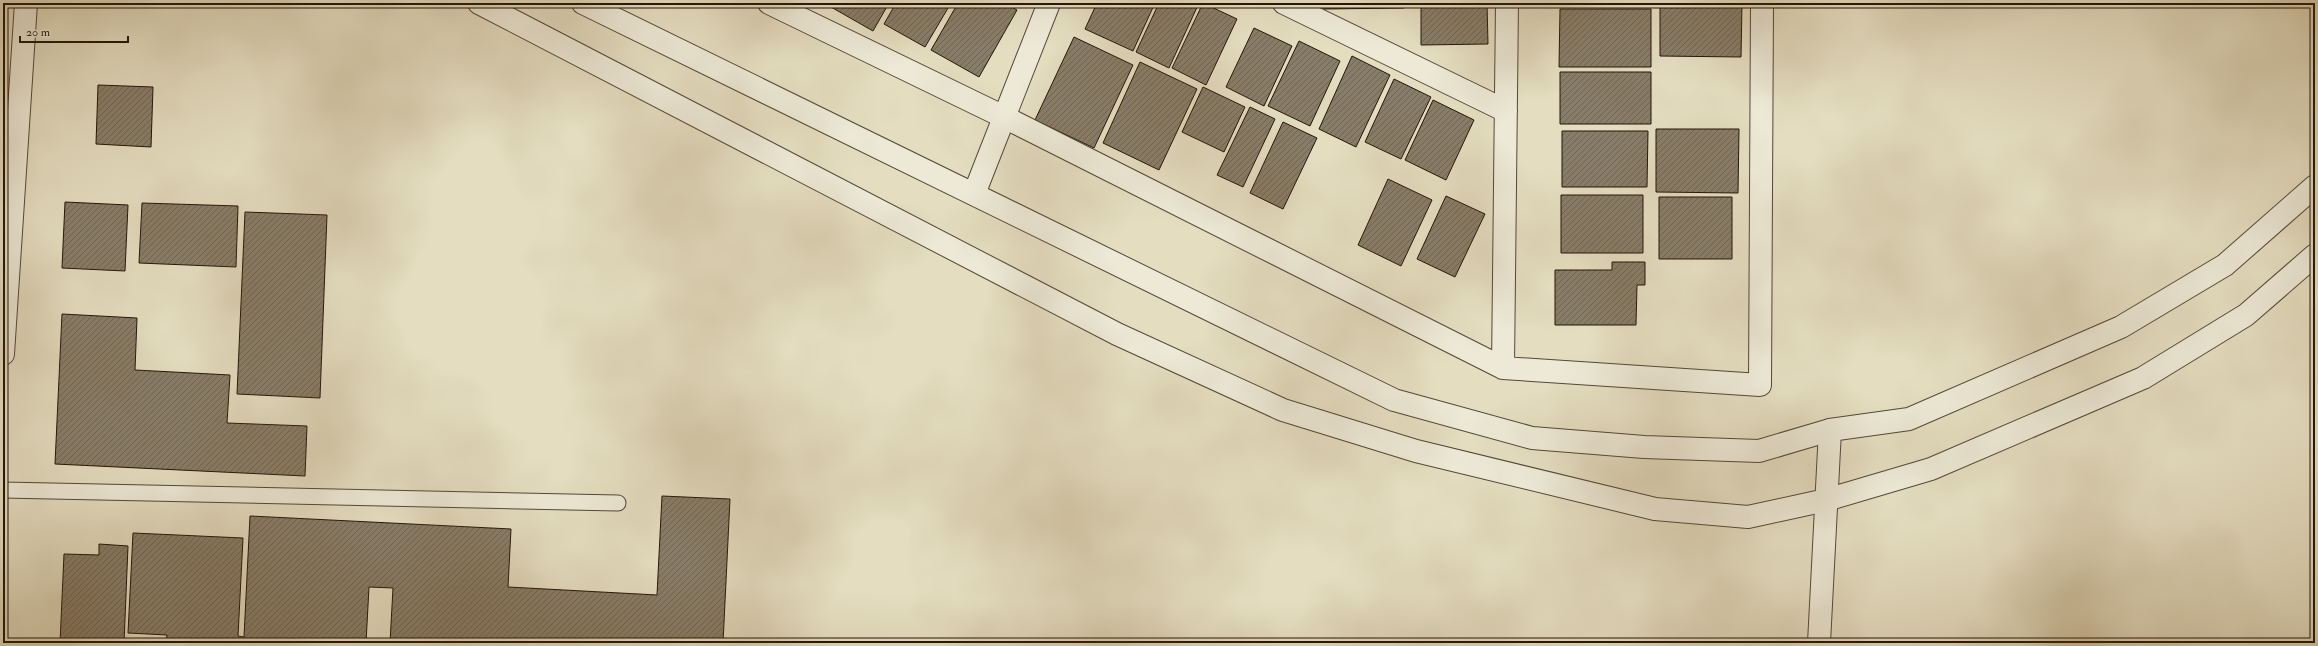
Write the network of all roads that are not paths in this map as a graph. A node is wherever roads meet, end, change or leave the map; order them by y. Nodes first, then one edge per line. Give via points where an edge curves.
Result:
1 (26, 3) edge
2 (479, 3) edge
3 (583, 3) edge
4 (770, 3) edge
5 (1049, 3) edge
6 (1507, 3) edge
7 (1762, 3) edge
8 (1294, 5) edge
9 (1506, 111) junction
10 (1004, 117) junction
11 (2315, 186) edge
12 (974, 194) junction
13 (2315, 255) edge
14 (3, 354) edge
15 (1503, 368) junction
16 (1830, 430) junction
17 (3, 490) edge
18 (1826, 500) junction
19 (618, 503) dead end
20 (1818, 643) edge

1 - 14 street
2 - 18 street via 1117,334 1283,410 1416,451 1655,510 1748,517
3 - 12 street
4 - 10 street
5 - 10 street
6 - 9 street
7 - 15 street via 1760,385
8 - 9 street
9 - 15 street
10 - 12 street
10 - 15 street
11 - 16 street via 2225,265 2121,327 1909,419
12 - 16 street via 1394,400 1532,438 1644,447 1759,451
13 - 18 street via 2246,315 2143,378 1931,469
16 - 18 street
17 - 19 lane
18 - 20 street

